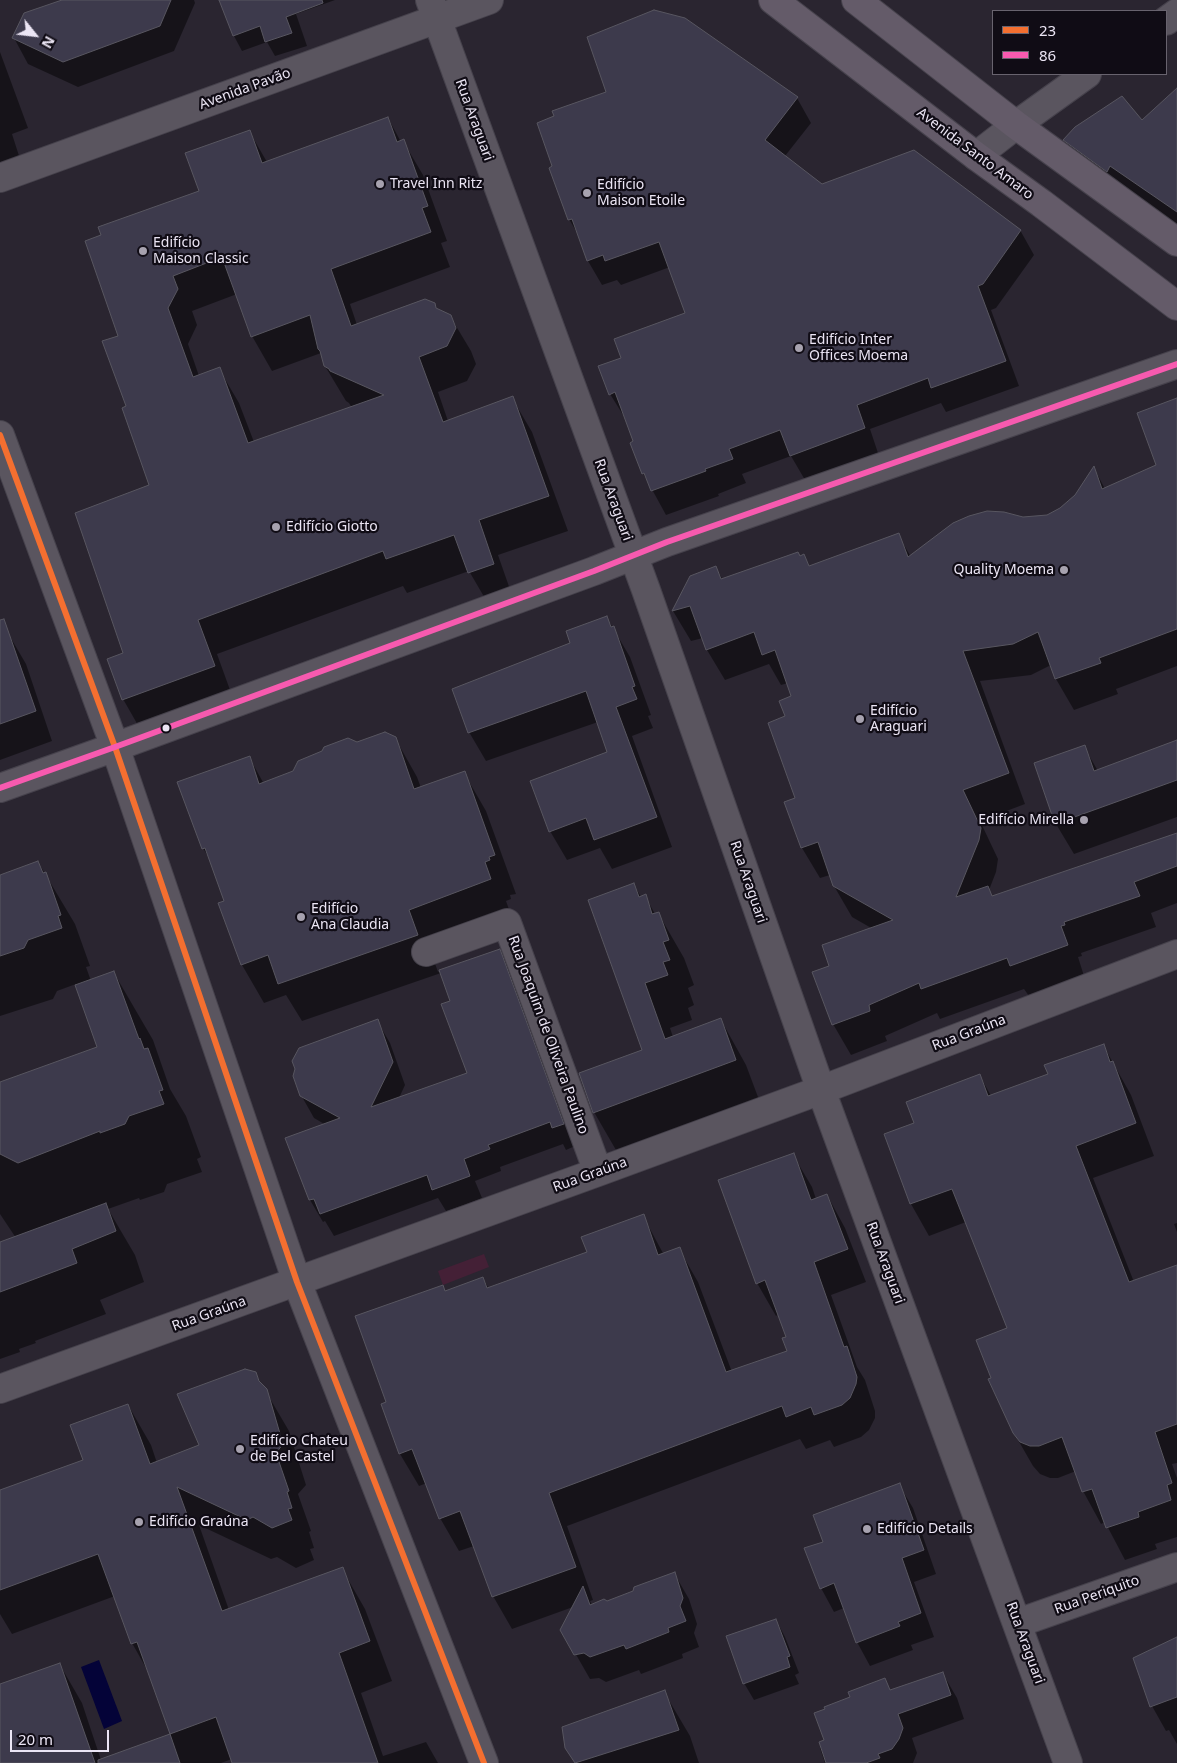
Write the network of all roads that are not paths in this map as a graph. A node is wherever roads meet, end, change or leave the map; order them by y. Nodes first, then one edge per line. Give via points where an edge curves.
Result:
1 (489, 0) edge
2 (774, 0) edge
3 (856, 0) edge
4 (434, 10) edge
5 (1086, 75) edge
6 (1016, 125) junction
7 (976, 156) junction
8 (0, 178) edge
9 (1177, 242) edge
10 (1177, 306) edge
11 (1177, 364) edge
12 (0, 435) edge
13 (633, 555) junction
14 (115, 747) junction
15 (0, 788) edge
16 (426, 952) dead end
17 (1177, 954) edge
18 (821, 1090) junction
19 (598, 1172) junction
20 (297, 1282) junction
21 (0, 1389) edge
22 (1177, 1567) edge
23 (1018, 1623) junction
24 (484, 1763) edge
25 (1068, 1763) edge

1 - 4 street, Avenida Pavão
2 - 7 main road, Avenida Santo Amaro
3 - 6 main road
4 - 8 street, Avenida Pavão
4 - 13 street, Rua Araguari
5 - 6 street
6 - 7 street
6 - 9 main road
7 - 10 main road, Avenida Santo Amaro
11 - 13 street
12 - 14 street
13 - 14 street
13 - 18 street, Rua Araguari
14 - 15 street
14 - 20 street
16 - 19 street, Rua Joaquim de Oliveira Paulino via 507,923
17 - 18 street, Rua Graúna
18 - 19 street, Rua Graúna
18 - 23 street, Rua Araguari
19 - 20 street, Rua Graúna
20 - 21 street, Rua Graúna
20 - 24 street
22 - 23 street, Rua Periquito
23 - 25 street, Rua Araguari

